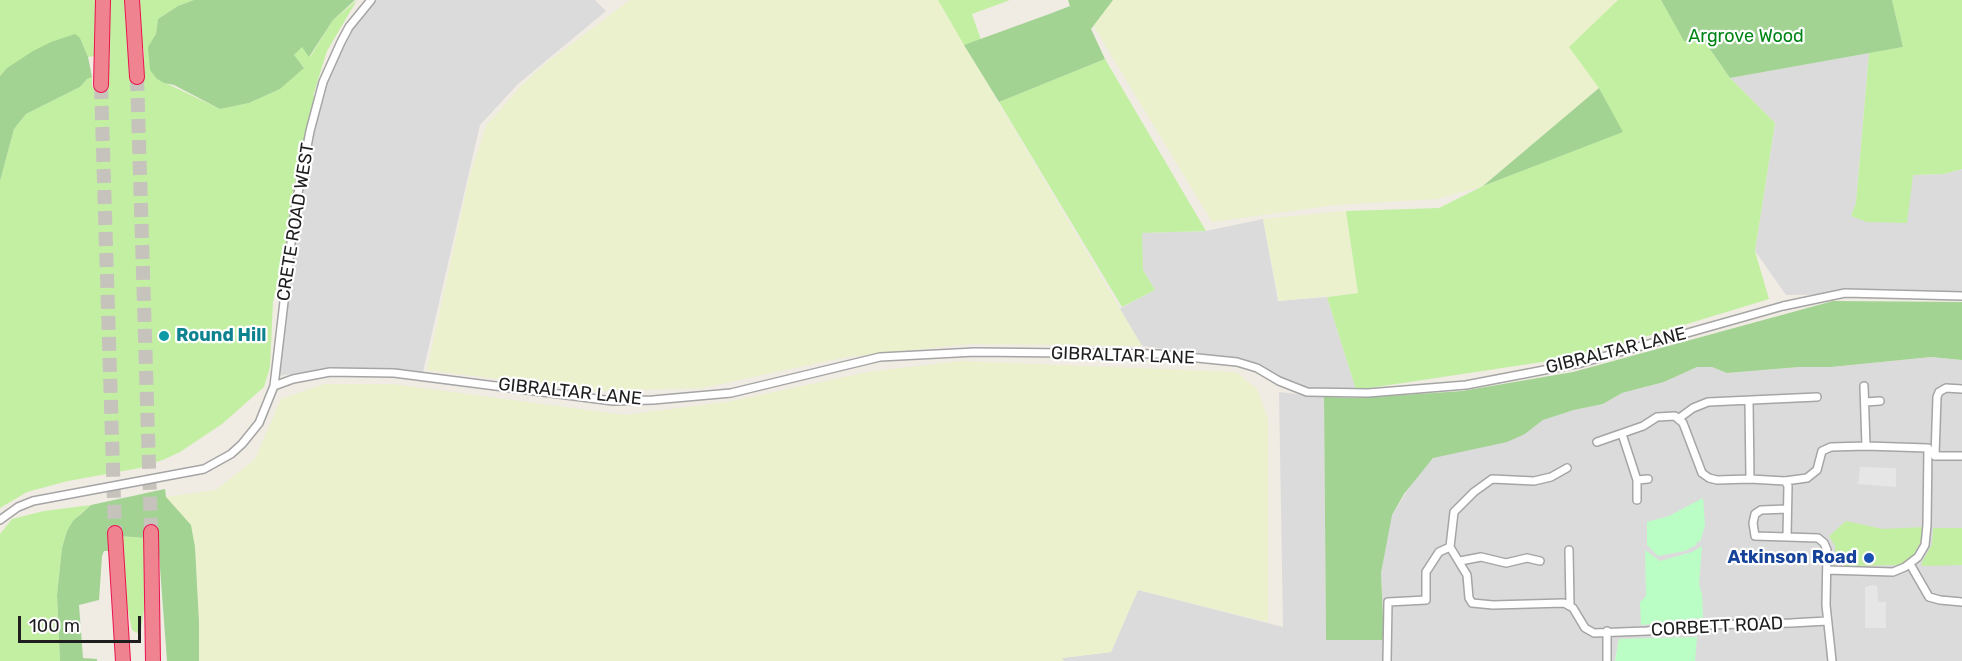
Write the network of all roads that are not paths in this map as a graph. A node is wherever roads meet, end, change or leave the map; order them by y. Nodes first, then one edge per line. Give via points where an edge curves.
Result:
1 (103, 0) edge
2 (132, 0) edge
3 (371, 0) edge
4 (137, 77) tunnel mouth
5 (101, 85) tunnel mouth
6 (1962, 296) edge
7 (274, 386) junction
8 (1864, 387) dead end
9 (1962, 388) edge
10 (1817, 398) dead end
11 (1880, 401) dead end
12 (1749, 402) junction
13 (1865, 402) junction
14 (1678, 419) junction
15 (1622, 434) junction
16 (1597, 442) dead end
17 (1866, 446) junction
18 (1928, 448) junction
19 (1935, 456) junction
20 (1962, 456) edge
21 (1567, 468) dead end
22 (1648, 479) dead end
23 (1750, 479) junction
24 (1637, 480) junction
25 (1785, 481) junction
26 (1637, 500) dead end
27 (1787, 509) junction
28 (0, 520) edge
29 (152, 531) tunnel mouth
30 (115, 533) tunnel mouth
31 (1787, 537) junction
32 (1450, 547) junction
33 (1569, 550) dead end
34 (1460, 561) junction
35 (1540, 561) dead end
36 (1910, 564) junction
37 (1827, 570) junction
38 (1380, 602) dead end
39 (1388, 602) junction
40 (1962, 602) edge
41 (1570, 605) junction
42 (1827, 621) junction
43 (1607, 632) junction
44 (123, 661) edge
45 (153, 661) edge
46 (1387, 661) edge
47 (1606, 661) edge
48 (1832, 661) edge

1 - 5 highway
2 - 4 highway
3 - 7 street, CRETE ROAD WEST via 340,42 323,82 310,131 295,209
6 - 7 street, GIBRALTAR LANE via 1845,293 1783,306 1581,363 1466,385 1368,393 1307,392 1237,362 1158,354 975,352 880,357 731,393 653,400 613,400 394,373 330,372
7 - 28 street, CRETE ROAD WEST via 259,423 242,444 218,462 189,473 33,501
8 - 13 street
9 - 19 street via 1946,388 1938,394
10 - 12 street
11 - 13 street
12 - 14 street via 1708,402
12 - 23 street
13 - 17 street
14 - 15 street via 1661,416
14 - 23 street via 1706,476 1717,480
15 - 16 street
15 - 24 street
17 - 18 street
17 - 25 street via 1827,448 1812,476
18 - 19 street
18 - 36 street via 1924,545
19 - 20 street
21 - 32 street via 1540,480 1487,481 1454,512
22 - 24 street
23 - 25 street
24 - 26 street
25 - 27 street
27 - 31 street
27 - 31 street via 1761,510 1755,514 1753,524 1755,536
29 - 45 highway
30 - 44 highway
31 - 37 street via 1822,540 1827,550
32 - 34 street
32 - 39 street via 1439,552 1426,572 1426,600
33 - 41 street
34 - 35 street via 1481,557 1506,563 1527,558
34 - 41 street via 1474,604
36 - 37 street via 1893,572
36 - 40 street via 1929,597
37 - 42 street
38 - 39 street
39 - 46 street
41 - 43 street via 1585,628 1594,633
42 - 43 street, CORBETT ROAD
42 - 48 street
43 - 47 street

